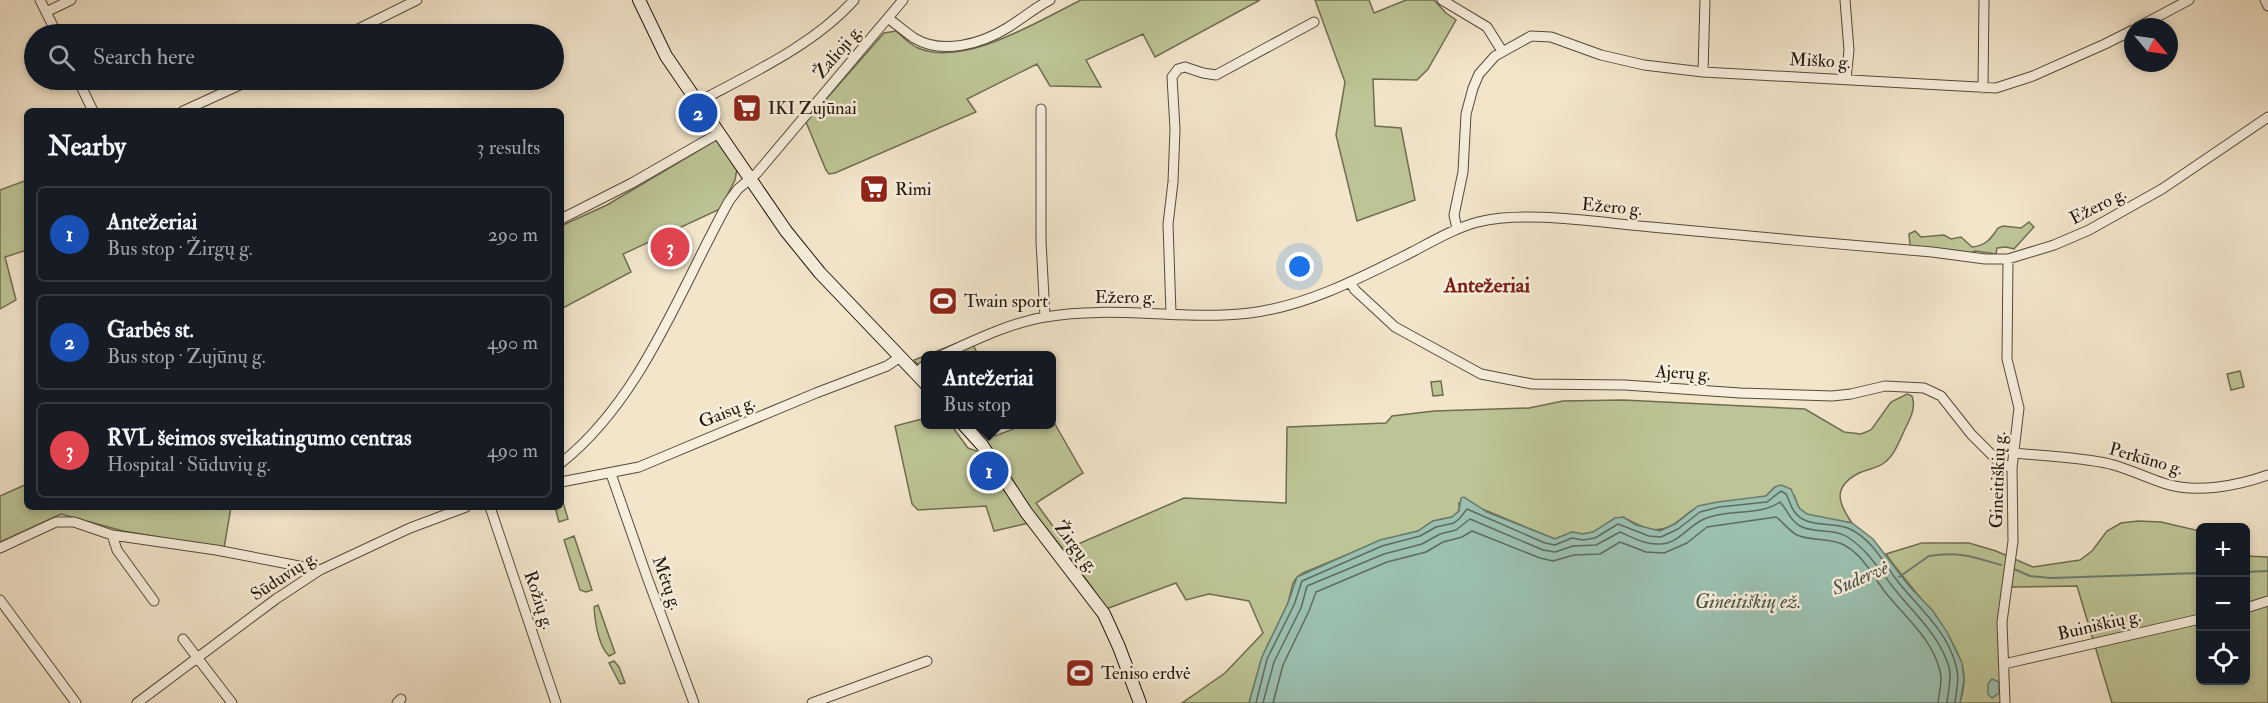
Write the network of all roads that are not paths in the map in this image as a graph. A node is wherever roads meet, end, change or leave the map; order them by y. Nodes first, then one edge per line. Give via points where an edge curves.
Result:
1 (40, 0) edge
2 (71, 0) edge
3 (417, 0) edge
4 (639, 0) edge
5 (854, 0) edge
6 (903, 0) edge
7 (1050, 0) edge
8 (1442, 0) edge
9 (1705, 0) edge
10 (1845, 0) edge
11 (1984, 0) edge
12 (2189, 0) edge
13 (2265, 0) edge
14 (2268, 6) edge
15 (46, 12) junction
16 (888, 18) junction
17 (2155, 18) edge
18 (1314, 22) dead end
19 (52, 24) edge
20 (368, 24) edge
21 (2124, 34) edge
22 (1502, 51) junction
23 (1703, 72) junction
24 (1846, 79) junction
25 (1983, 88) junction
26 (83, 90) edge
27 (229, 90) edge
28 (698, 102) junction
29 (92, 108) edge
30 (190, 108) edge
31 (1041, 109) dead end
32 (2268, 117) edge
33 (719, 133) junction
34 (750, 178) junction
35 (564, 217) edge
36 (1457, 229) junction
37 (2008, 259) junction
38 (1350, 282) junction
39 (1171, 314) junction
40 (1045, 317) junction
41 (951, 351) edge
42 (900, 357) junction
43 (921, 368) edge
44 (916, 373) junction
45 (921, 378) edge
46 (968, 429) edge
47 (2013, 453) junction
48 (564, 460) edge
49 (2012, 468) junction
50 (611, 474) junction
51 (2268, 475) edge
52 (564, 481) edge
53 (458, 510) edge
54 (491, 510) edge
55 (112, 535) junction
56 (0, 548) edge
57 (320, 570) junction
58 (0, 600) edge
59 (154, 601) dead end
60 (2268, 601) edge
61 (2250, 607) edge
62 (2196, 620) edge
63 (183, 639) dead end
64 (198, 659) junction
65 (927, 661) dead end
66 (2004, 664) junction
67 (76, 703) edge
68 (137, 703) edge
69 (232, 703) edge
70 (556, 703) edge
71 (693, 703) edge
72 (812, 703) edge
73 (1140, 703) edge
74 (2005, 703) edge

1 - 15 street
2 - 15 street
3 - 20 street
4 - 28 street via 666,56
5 - 28 street via 826,26 775,60
6 - 16 street, Žalioji g.
7 - 16 street via 992,36 954,46 929,45
8 - 22 street via 1487,27
9 - 23 street
10 - 24 street via 1849,50
11 - 25 street
12 - 17 street
13 - 14 street
15 - 19 street
16 - 34 street, Žalioji g.
18 - 39 street via 1216,75 1185,67 1174,72 1175,129 1168,224
21 - 25 street, Miško g. via 2017,82
22 - 23 street, Miško g. via 1540,35 1644,65
22 - 36 street, Miško g. via 1479,74 1468,100 1463,172 1454,215
23 - 24 street, Miško g.
24 - 25 street, Miško g.
26 - 29 street
27 - 30 street
28 - 33 street
31 - 40 street
32 - 37 street, Ežero g. via 2131,208 2054,245
33 - 34 street
33 - 35 street
34 - 42 street via 820,273
34 - 48 street via 729,201 620,402 590,438
36 - 37 street, Ežero g. via 1514,217 1542,218
36 - 38 street, Ežero g.
37 - 47 street, Gineitiškių g. via 2007,358 2019,408
38 - 39 street, Ežero g. via 1261,311
38 - 49 street, Ajerų g. via 1395,327 1481,374 1532,384 1832,396 1885,386 1924,388 1941,396 1971,434 2000,463
39 - 40 street, Ežero g. via 1100,312
40 - 41 street, Ežero g.
42 - 44 street
42 - 50 street, Gaisų g. via 887,366 639,467
43 - 44 street
44 - 45 street
46 - 73 street, Žirgų g. via 1104,614
47 - 49 street, Gineitiškių g.
47 - 51 street, Perkūno g. via 2110,464 2162,483 2189,488 2227,486
49 - 66 street, Gineitiškių g. via 2013,540 2002,622
50 - 52 street, Gaisų g.
50 - 71 street, Mėtų g.
53 - 57 street, Sūduvių g.
54 - 70 street, Rožių g.
55 - 56 street via 74,522 56,522
55 - 57 street
55 - 59 street via 117,550
57 - 64 street, Sūduvių g.
58 - 67 street
60 - 61 street
62 - 66 street, Buiniškių g.
63 - 64 street
64 - 68 street, Sūduvių g.
64 - 69 street
65 - 72 street
66 - 74 street, Gineitiškių g.

